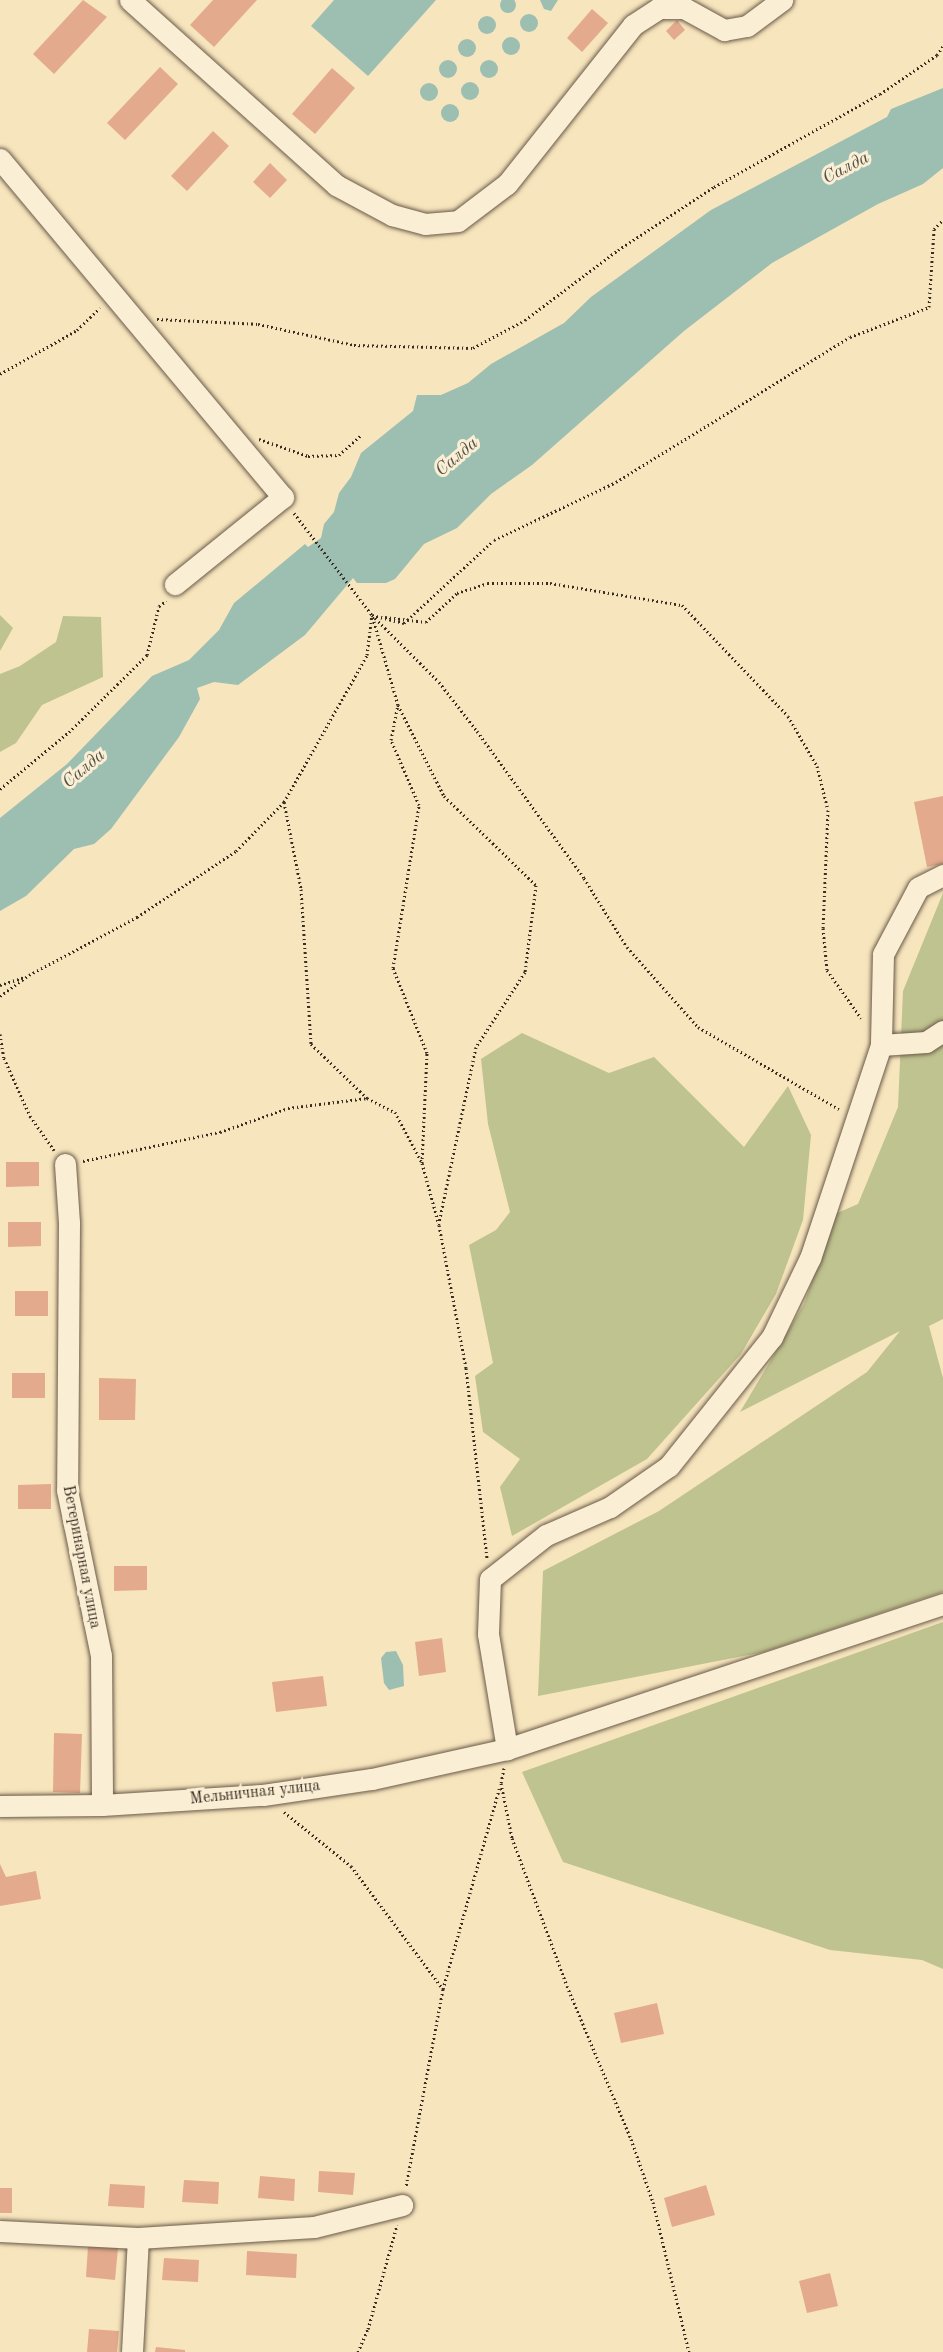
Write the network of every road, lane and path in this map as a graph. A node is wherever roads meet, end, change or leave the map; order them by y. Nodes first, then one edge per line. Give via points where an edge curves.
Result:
1 (130, 0) edge
2 (782, 0) edge
3 (943, 46) edge
4 (0, 159) edge
5 (943, 220) edge
6 (101, 279) junction
7 (154, 319) dead end
8 (0, 374) edge
9 (362, 435) dead end
10 (255, 437) dead end
11 (291, 510) dead end
12 (172, 592) joint
13 (372, 615) junction
14 (398, 705) junction
15 (0, 789) edge
16 (284, 802) junction
17 (943, 874) edge
18 (29, 975) junction
19 (0, 985) edge
20 (0, 996) edge
21 (865, 1026) dead end
22 (943, 1031) edge
23 (0, 1034) edge
24 (880, 1045) junction
25 (367, 1098) junction
26 (856, 1119) junction
27 (422, 1163) junction
28 (65, 1164) junction
29 (439, 1225) junction
30 (490, 1579) junction
31 (943, 1604) edge
32 (507, 1749) junction
33 (501, 1783) junction
34 (263, 1795) junction
35 (102, 1805) junction
36 (0, 1806) edge
37 (443, 1989) junction
38 (402, 2205) junction
39 (0, 2231) edge
40 (138, 2238) junction
41 (132, 2352) edge
42 (358, 2352) edge
43 (689, 2352) edge

1 - 2 street via 336,185 392,215 425,224 459,221 507,184 633,25 659,8 684,8 724,30 747,26
3 - 7 path via 937,55 880,94 714,187 618,250 525,320 473,348 354,345 258,324
4 - 6 street
5 - 13 path via 934,229 929,307 850,337 616,482 494,540 404,623
6 - 8 path via 101,307 77,330
6 - 12 street via 283,497
9 - 10 path via 339,455 308,456
11 - 13 path
12 - 15 path via 159,606 147,655 61,739
13 - 14 path
13 - 16 path via 367,655
13 - 21 path via 426,622 457,593 488,583 550,583 682,605 788,716 817,766 828,810 823,928 827,970
13 - 26 path via 446,690 584,879 627,947 698,1027
14 - 27 path via 391,740 419,805 393,968 427,1053
14 - 29 path via 444,796 536,885 525,972 477,1047
16 - 18 path via 236,851 90,946
16 - 25 path via 301,889 302,954 311,1044
17 - 24 street via 918,888 883,954
18 - 19 path
18 - 20 path
22 - 24 street via 926,1042
23 - 28 path via 4,1058 30,1116
24 - 26 street
25 - 27 path via 395,1112
25 - 28 path via 288,1108 219,1132
26 - 30 street via 810,1258 777,1327 722,1401 669,1466 610,1508 546,1535
27 - 29 path
28 - 35 street, Ветеринарная улица via 69,1223 67,1490 100,1655
29 - 30 path via 466,1368
30 - 32 street via 488,1634
31 - 32 street, Мельничная улица
32 - 33 path
32 - 34 street, Мельничная улица via 372,1779
33 - 37 path
33 - 43 path via 520,1859 653,2202
34 - 35 street, Мельничная улица
34 - 37 path via 351,1866
35 - 36 street, Мельничная улица
37 - 38 path
38 - 40 street via 314,2227
38 - 42 path
39 - 40 street
40 - 41 street

